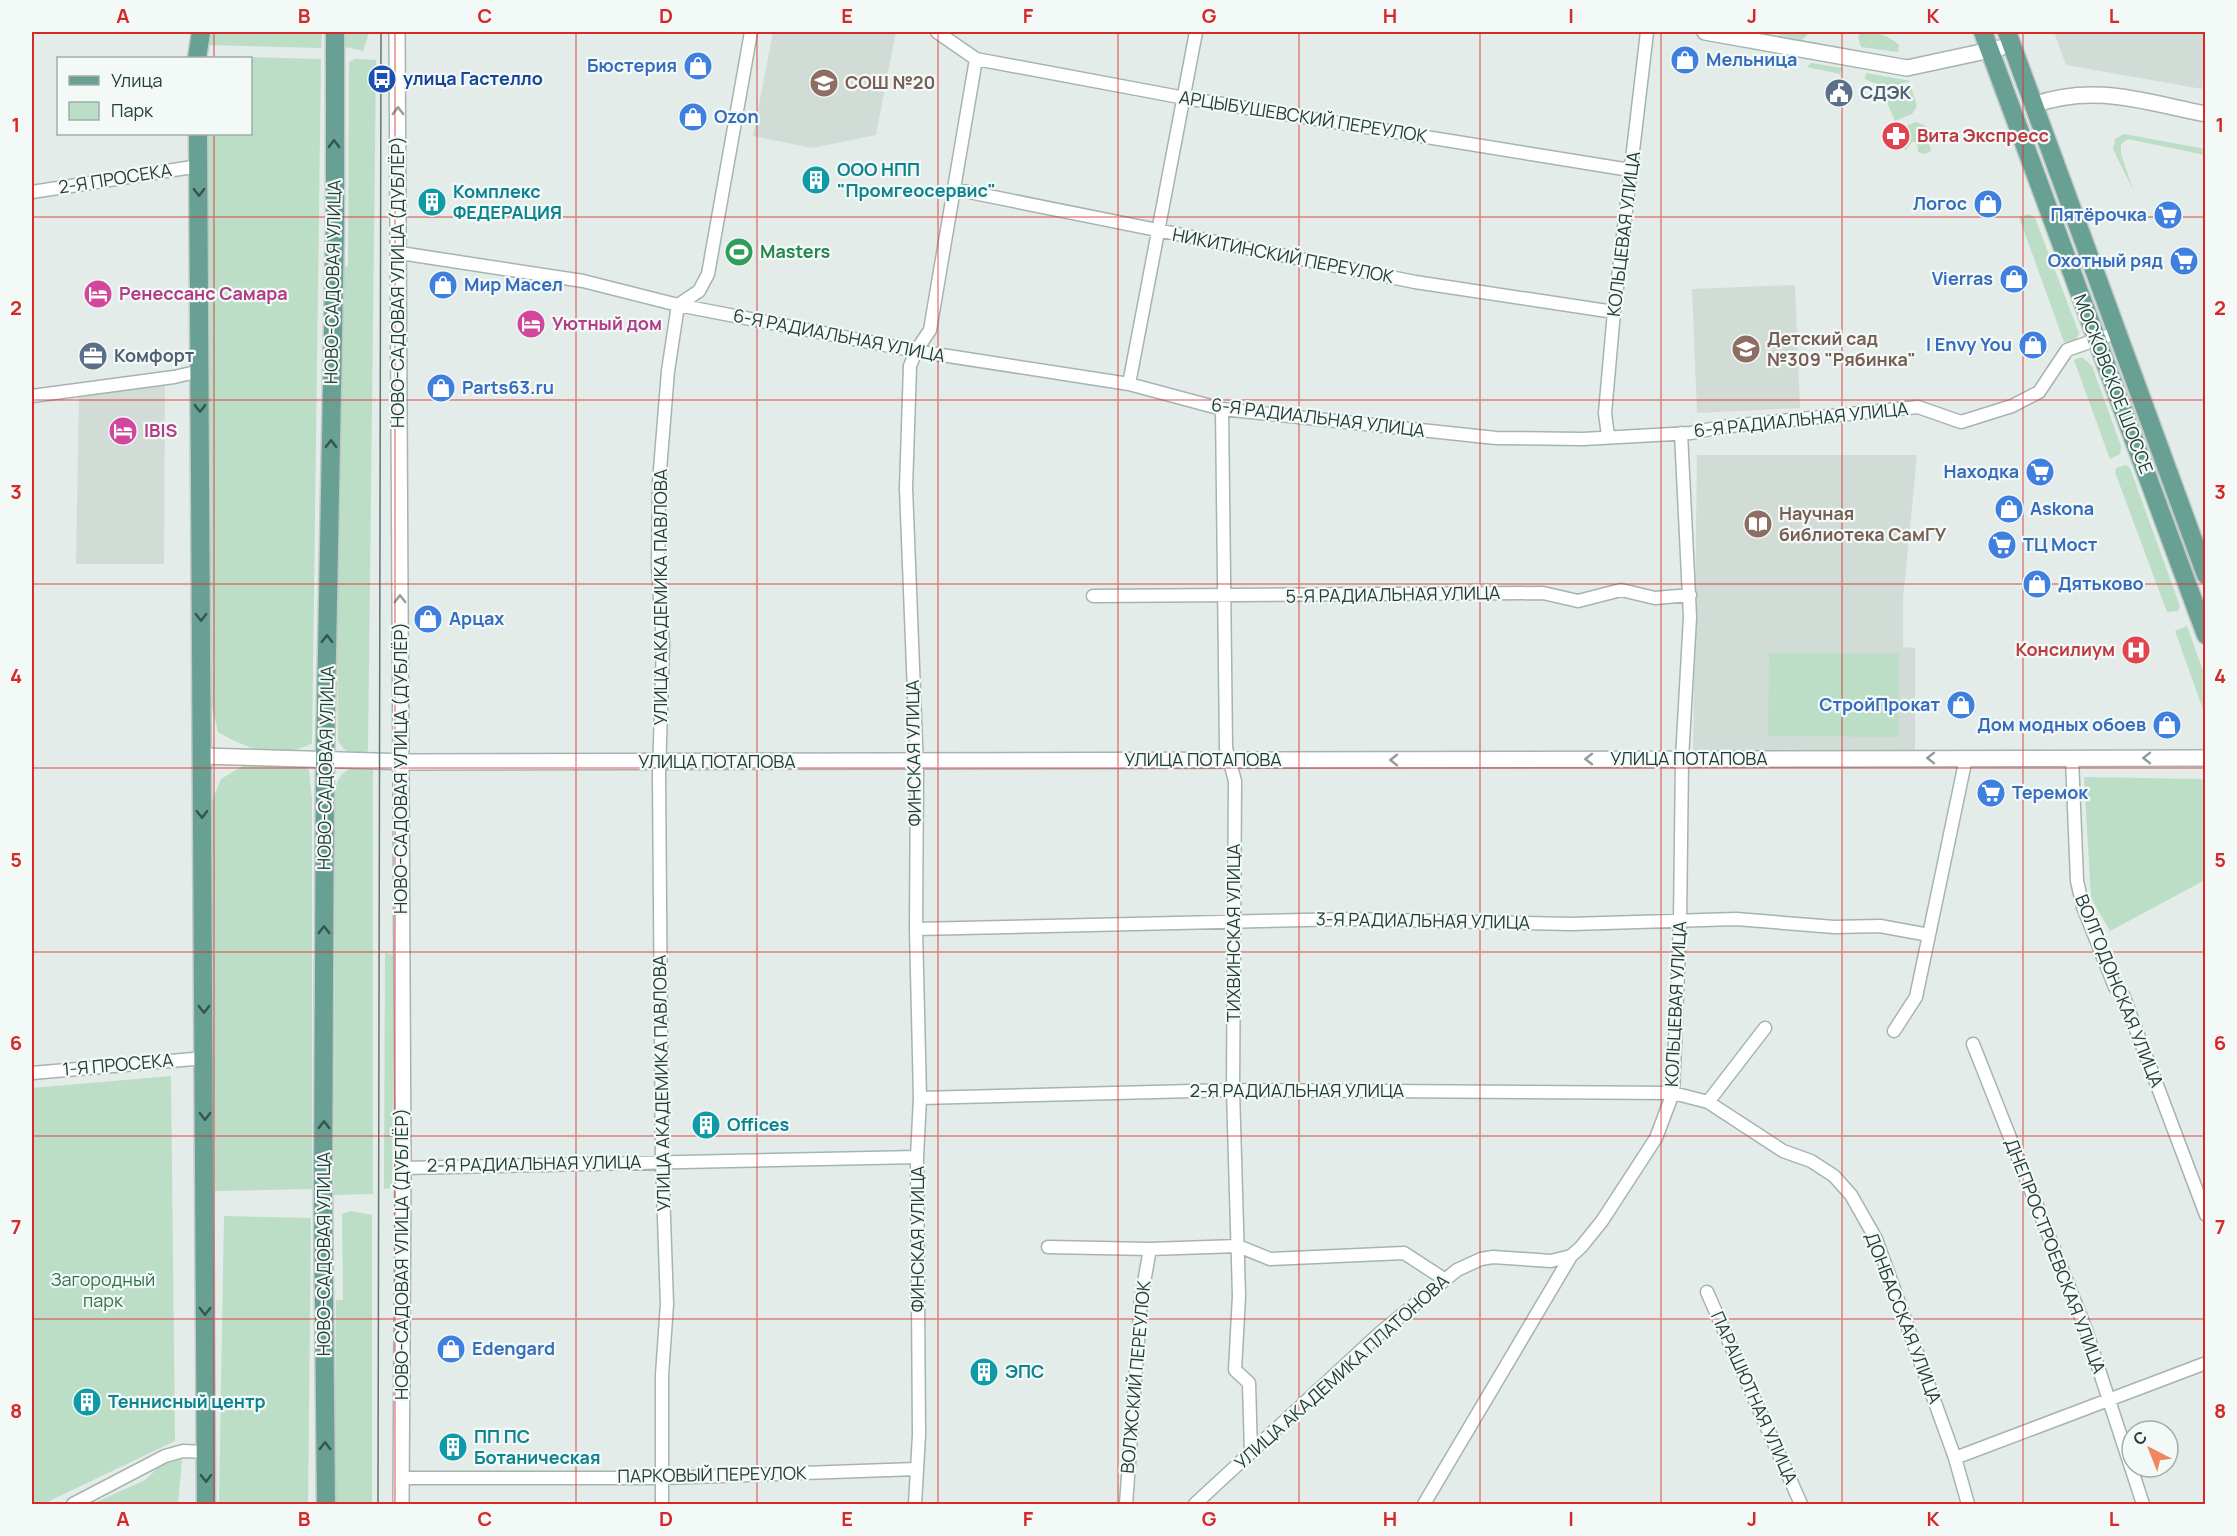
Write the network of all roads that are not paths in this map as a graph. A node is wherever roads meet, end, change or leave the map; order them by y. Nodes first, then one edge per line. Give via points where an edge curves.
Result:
1 (201, 32) edge
2 (335, 32) edge
3 (398, 32) edge
4 (751, 32) edge
5 (937, 32) edge
6 (1196, 32) edge
7 (1647, 32) edge
8 (1706, 32) edge
9 (1983, 32) edge
10 (1998, 40) edge
11 (197, 57) edge
12 (976, 59) junction
13 (1185, 98) junction
14 (2033, 105) junction
15 (2205, 114) edge
16 (198, 135) edge
17 (199, 166) junction
18 (1630, 170) junction
19 (954, 189) junction
20 (32, 192) edge
21 (1159, 231) junction
22 (400, 253) junction
23 (678, 306) junction
24 (1614, 312) junction
25 (2101, 338) junction
26 (916, 351) junction
27 (200, 371) junction
28 (1129, 384) junction
29 (32, 396) edge
30 (1222, 409) junction
31 (1681, 433) junction
32 (1608, 436) junction
33 (2205, 575) edge
34 (1690, 595) junction
35 (1093, 597) dead end
36 (1224, 597) junction
37 (2205, 604) edge
38 (2205, 635) edge
39 (201, 756) junction
40 (1966, 758) junction
41 (2072, 758) junction
42 (2205, 758) edge
43 (1682, 759) junction
44 (325, 760) junction
45 (1231, 760) junction
46 (916, 761) junction
47 (401, 762) junction
48 (660, 762) junction
49 (1680, 922) junction
50 (1234, 923) junction
51 (916, 929) junction
52 (1929, 935) junction
53 (1765, 1028) dead end
54 (1894, 1031) dead end
55 (1973, 1044) dead end
56 (205, 1058) junction
57 (32, 1073) edge
58 (1233, 1090) junction
59 (1673, 1093) junction
60 (920, 1098) junction
61 (1708, 1102) junction
62 (917, 1157) junction
63 (662, 1161) junction
64 (403, 1168) junction
65 (2205, 1215) edge
66 (1238, 1246) junction
67 (1048, 1247) dead end
68 (1150, 1249) junction
69 (1571, 1256) junction
70 (1444, 1279) junction
71 (1707, 1292) dead end
72 (2205, 1363) edge
73 (2107, 1400) junction
74 (206, 1452) junction
75 (1251, 1452) junction
76 (1955, 1458) junction
77 (915, 1469) junction
78 (401, 1478) junction
79 (662, 1478) junction
80 (73, 1504) edge
81 (206, 1504) edge
82 (326, 1504) edge
83 (401, 1504) edge
84 (662, 1504) edge
85 (915, 1504) edge
86 (1126, 1504) edge
87 (1195, 1504) edge
88 (1424, 1504) edge
89 (1801, 1504) edge
90 (1968, 1504) edge
91 (2143, 1504) edge

1 - 11 main road
44 -> 2 main road, НОВО-САДОВАЯ УЛИЦА
22 -> 3 street, НОВО-САДОВАЯ УЛИЦА (ДУБЛЁР)
4 - 23 street via 708,274 699,291
5 - 12 street
6 - 13 street
7 - 18 street, КОЛЬЦЕВАЯ УЛИЦА
8 - 10 street via 1907,68
9 - 10 main road, МОСКОВСКОЕ ШОССЕ
10 - 14 main road, МОСКОВСКОЕ ШОССЕ
10 - 25 main road, МОСКОВСКОЕ ШОССЕ
12 - 13 street, АРЦЫБУШЕВСКИЙ ПЕРЕУЛОК
12 - 19 street, ФИНСКАЯ УЛИЦА
13 - 18 street, АРЦЫБУШЕВСКИЙ ПЕРЕУЛОК
13 - 21 street
14 - 15 street via 2059,96 2103,94
14 - 33 main road, МОСКОВСКОЕ ШОССЕ
16 - 17 main road
17 - 20 street, 2-Я ПРОСЕКА
17 -> 27 main road
18 - 24 street, КОЛЬЦЕВАЯ УЛИЦА
19 - 21 street, НИКИТИНСКИЙ ПЕРЕУЛОК
19 - 26 street, ФИНСКАЯ УЛИЦА via 930,330
21 - 24 street, НИКИТИНСКИЙ ПЕРЕУЛОК via 1415,282
21 - 28 street
22 - 23 street, 6-Я РАДИАЛЬНАЯ УЛИЦА via 583,281
47 -> 22 street, НОВО-САДОВАЯ УЛИЦА (ДУБЛЁР)
23 - 26 street, 6-Я РАДИАЛЬНАЯ УЛИЦА
23 - 48 street, УЛИЦА АКАДЕМИКА ПАВЛОВА via 659,482 658,568 663,644
24 - 32 street, КОЛЬЦЕВАЯ УЛИЦА via 1605,413
25 - 31 street, 6-Я РАДИАЛЬНАЯ УЛИЦА via 2067,350 2039,392 2012,406 1961,422 1918,407
25 - 37 main road, МОСКОВСКОЕ ШОССЕ
25 - 38 main road, МОСКОВСКОЕ ШОССЕ
26 - 28 street, 6-Я РАДИАЛЬНАЯ УЛИЦА
26 - 46 street, ФИНСКАЯ УЛИЦА via 910,366 906,489
27 - 29 street
27 -> 39 main road
28 - 30 street, 6-Я РАДИАЛЬНАЯ УЛИЦА
30 - 32 street, 6-Я РАДИАЛЬНАЯ УЛИЦА via 1496,438
30 - 36 street, ТИХВИНСКАЯ УЛИЦА
31 - 32 street, 6-Я РАДИАЛЬНАЯ УЛИЦА
31 - 34 street, КОЛЬЦЕВАЯ УЛИЦА
34 - 36 street, 5-Я РАДИАЛЬНАЯ УЛИЦА via 1656,598 1621,590 1578,601 1543,593
34 - 43 street, КОЛЬЦЕВАЯ УЛИЦА
35 - 36 street, 5-Я РАДИАЛЬНАЯ УЛИЦА
36 - 45 street, ТИХВИНСКАЯ УЛИЦА via 1226,748
39 - 44 street, УЛИЦА ПОТАПОВА
39 -> 56 main road
40 - 41 street, УЛИЦА ПОТАПОВА
40 -> 43 street, УЛИЦА ПОТАПОВА
40 - 52 street
42 -> 41 street, УЛИЦА ПОТАПОВА
41 - 65 street, ВОЛГОДОНСКАЯ УЛИЦА via 2077,881 2083,908 2115,987 2123,995
43 -> 45 street, УЛИЦА ПОТАПОВА
43 - 49 street, КОЛЬЦЕВАЯ УЛИЦА
44 - 47 street, УЛИЦА ПОТАПОВА
82 -> 44 main road, НОВО-САДОВАЯ УЛИЦА
45 - 46 street, УЛИЦА ПОТАПОВА
45 - 50 street, ТИХВИНСКАЯ УЛИЦА via 1235,781
46 - 48 street, УЛИЦА ПОТАПОВА
46 - 51 street, ФИНСКАЯ УЛИЦА
47 - 48 street, УЛИЦА ПОТАПОВА
47 - 64 street, НОВО-САДОВАЯ УЛИЦА (ДУБЛЁР)
48 - 63 street, УЛИЦА АКАДЕМИКА ПАВЛОВА
49 - 50 street, 3-Я РАДИАЛЬНАЯ УЛИЦА via 1349,919
49 - 52 street, 3-Я РАДИАЛЬНАЯ УЛИЦА via 1736,919 1880,927
49 - 59 street, КОЛЬЦЕВАЯ УЛИЦА
50 - 51 street, 3-Я РАДИАЛЬНАЯ УЛИЦА
50 - 58 street, ТИХВИНСКАЯ УЛИЦА
51 - 60 street, ФИНСКАЯ УЛИЦА
52 - 54 street via 1916,997
53 - 61 street
55 - 73 street, ДНЕПРОСТРОЕВСКАЯ УЛИЦА via 2086,1330
56 - 57 street, 1-Я ПРОСЕКА
56 -> 74 main road
58 - 59 street, 2-Я РАДИАЛЬНАЯ УЛИЦА
58 - 60 street, 2-Я РАДИАЛЬНАЯ УЛИЦА
58 - 66 street, ТИХВИНСКАЯ УЛИЦА
59 - 61 street, ДОНБАССКАЯ УЛИЦА
59 - 69 street, КОЛЬЦЕВАЯ УЛИЦА via 1656,1138 1602,1221
60 - 62 street, ФИНСКАЯ УЛИЦА
61 - 76 street, ДОНБАССКАЯ УЛИЦА via 1783,1151 1811,1161 1834,1176 1851,1195 1876,1239
62 - 63 street, 2-Я РАДИАЛЬНАЯ УЛИЦА
62 - 77 street, ФИНСКАЯ УЛИЦА
63 - 64 street, 2-Я РАДИАЛЬНАЯ УЛИЦА
63 - 79 street, УЛИЦА АКАДЕМИКА ПАВЛОВА via 667,1304
64 - 78 street, НОВО-САДОВАЯ УЛИЦА (ДУБЛЁР)
66 - 68 street
66 - 70 street via 1270,1259 1404,1253
66 - 75 street, ТИХВИНСКАЯ УЛИЦА via 1235,1370 1249,1383
67 - 68 street
68 - 86 street, ВОЛЖСКИЙ ПЕРЕУЛОК via 1140,1299
69 - 70 street, УЛИЦА АКАДЕМИКА ПЛАТОНОВА via 1551,1261 1481,1259
69 - 88 street, КОЛЬЦЕВАЯ УЛИЦА
70 - 75 street, УЛИЦА АКАДЕМИКА ПЛАТОНОВА
71 - 89 street, ПАРАШЮТНАЯ УЛИЦА
72 - 73 street
73 - 76 street
73 - 91 street, ДНЕПРОСТРОЕВСКАЯ УЛИЦА
74 - 80 street via 183,1450 165,1456
74 -> 81 main road
75 - 87 street, УЛИЦА АКАДЕМИКА ПЛАТОНОВА
76 - 90 street, ДОНБАССКАЯ УЛИЦА
77 - 79 street, ПАРКОВЫЙ ПЕРЕУЛОК
77 - 85 street, ФИНСКАЯ УЛИЦА
78 - 79 street, ПАРКОВЫЙ ПЕРЕУЛОК
78 - 83 street, НОВО-САДОВАЯ УЛИЦА (ДУБЛЁР)
79 - 84 street, УЛИЦА АКАДЕМИКА ПАВЛОВА

